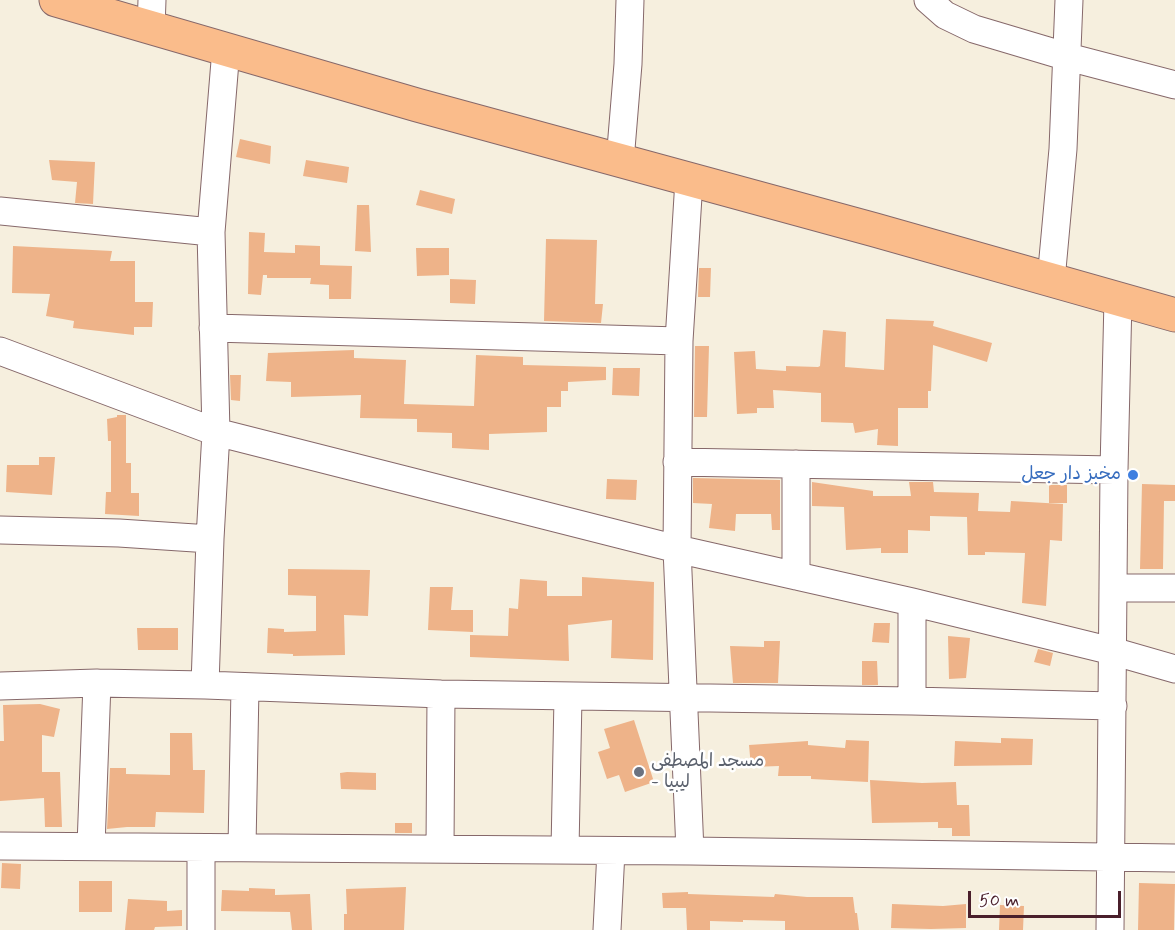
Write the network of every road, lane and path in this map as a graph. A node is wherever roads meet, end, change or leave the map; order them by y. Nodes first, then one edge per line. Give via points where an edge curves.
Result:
1 (56, 0) edge
2 (630, 0) edge
3 (928, 0) edge
4 (1069, 0) edge
5 (151, 14) edge
6 (226, 49) junction
7 (1068, 57) junction
8 (1175, 85) edge
9 (620, 161) junction
10 (689, 180) junction
11 (0, 211) edge
12 (211, 231) junction
13 (1052, 280) junction
14 (1118, 299) junction
15 (1175, 315) edge
16 (213, 328) junction
17 (679, 341) junction
18 (0, 351) edge
19 (216, 432) junction
20 (677, 462) junction
21 (796, 464) junction
22 (1114, 471) junction
23 (0, 530) edge
24 (210, 539) junction
25 (677, 549) junction
26 (796, 576) junction
27 (1113, 588) junction
28 (1175, 588) edge
29 (912, 602) junction
30 (1112, 651) junction
31 (1175, 669) edge
32 (97, 683) junction
33 (206, 685) junction
34 (0, 686) edge
35 (245, 687) junction
36 (441, 694) junction
37 (568, 697) junction
38 (683, 699) junction
39 (912, 701) junction
40 (1113, 706) junction
41 (0, 846) edge
42 (91, 846) junction
43 (242, 847) junction
44 (201, 848) junction
45 (440, 849) junction
46 (565, 850) junction
47 (611, 851) junction
48 (690, 851) junction
49 (1111, 856) junction
50 (1175, 858) edge
51 (201, 930) edge
52 (607, 930) edge
53 (1110, 930) edge

1 - 5 highway
2 - 9 street
3 - 7 street via 945,15 974,29
4 - 7 street
5 - 6 highway
6 - 9 highway
6 - 12 street
7 - 8 street
7 - 13 street
9 - 10 highway
10 - 13 highway
10 - 17 street
11 - 12 street
12 - 16 street
13 - 14 highway
14 - 15 highway
14 - 22 street
16 - 17 street
16 - 19 street
17 - 20 street
18 - 19 street
19 - 24 street
19 - 25 street
20 - 21 street
20 - 25 street
21 - 22 street
21 - 26 street
22 - 27 street
23 - 24 street
24 - 33 street
25 - 26 street
25 - 38 street
26 - 29 street
27 - 28 street
27 - 30 street
29 - 30 street
29 - 39 street
30 - 31 street
30 - 40 street
32 - 33 street
32 - 34 street
32 - 42 street
33 - 35 street
35 - 36 street
35 - 43 street
36 - 37 street
36 - 45 street
37 - 38 street
37 - 46 street
38 - 39 street
38 - 48 street
39 - 40 street
40 - 49 street
41 - 42 street
42 - 44 street
43 - 44 street
43 - 45 street
44 - 51 street
45 - 46 street
46 - 47 street
47 - 48 street
47 - 52 street
48 - 49 street
49 - 50 street
49 - 53 street

